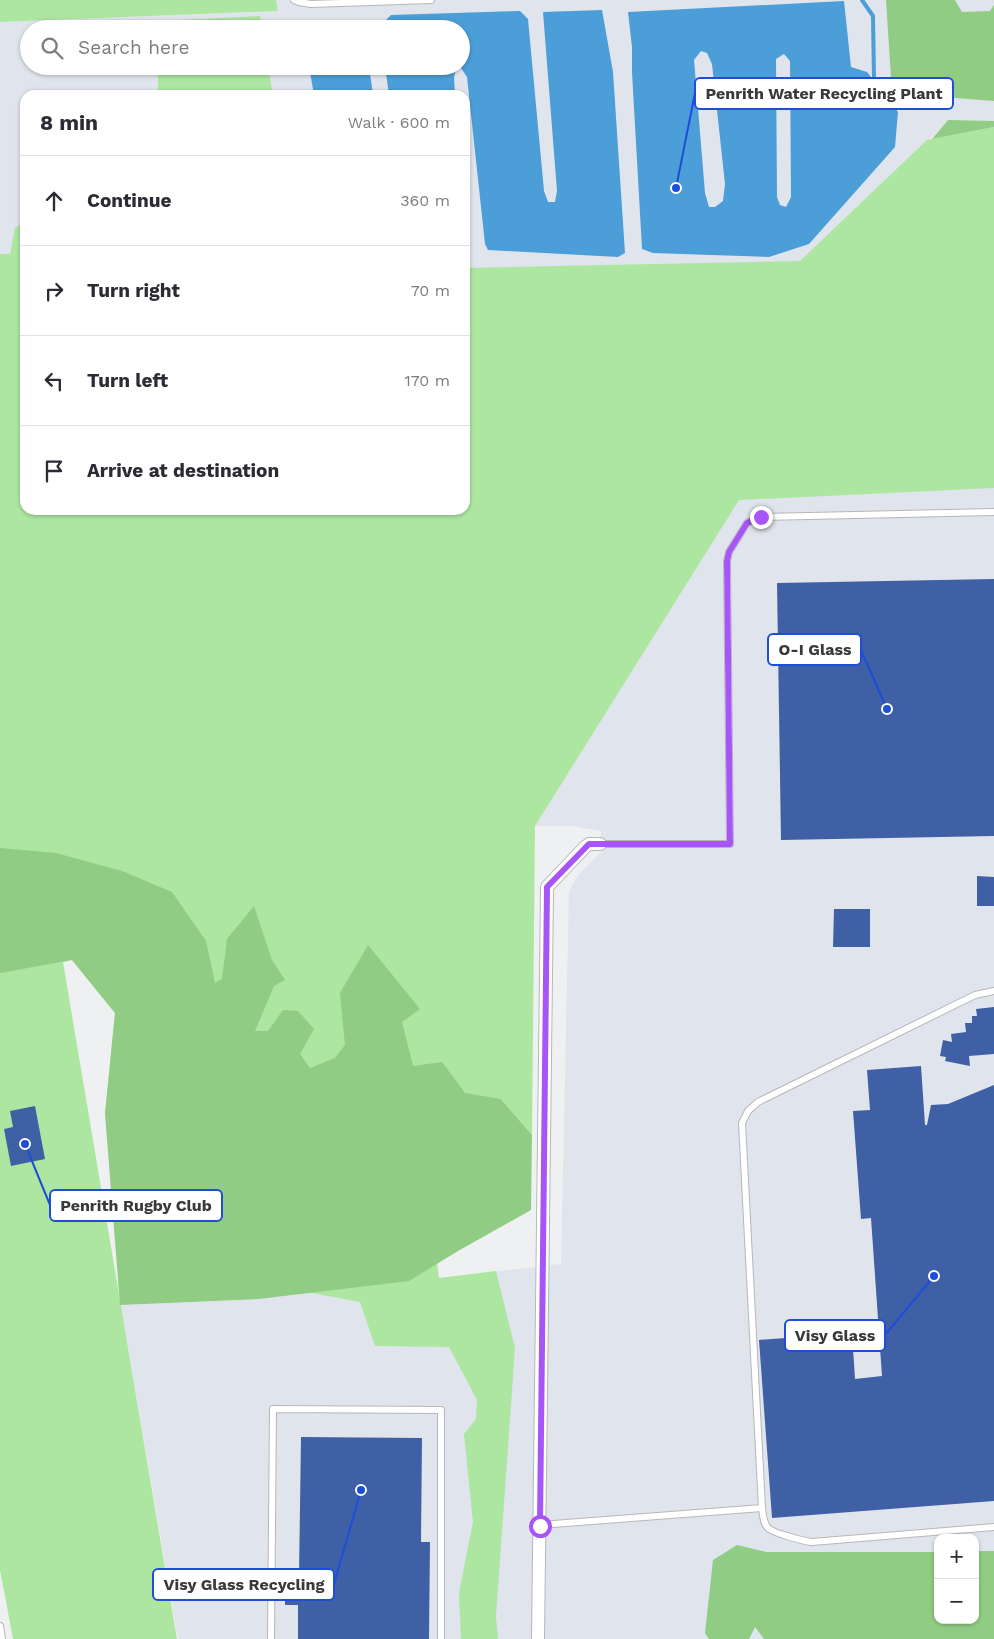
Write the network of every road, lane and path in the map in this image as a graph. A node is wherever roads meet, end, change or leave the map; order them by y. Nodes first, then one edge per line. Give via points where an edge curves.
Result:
1 (294, 0) edge
2 (431, 0) edge
3 (994, 512) edge
4 (600, 844) joint
5 (994, 991) edge
6 (762, 1508) junction
7 (540, 1526) junction
8 (994, 1527) edge
9 (0, 1626) edge
10 (271, 1638) edge
11 (2, 1639) edge
12 (441, 1639) edge
13 (538, 1639) edge

1 - 2 lane via 311,4
3 - 4 lane via 761,517 747,523 727,561 730,844
4 - 7 street via 585,847 547,887
5 - 6 lane via 976,995 758,1102 742,1123
6 - 7 lane
6 - 8 lane via 769,1529 812,1542
7 - 13 street
9 - 11 lane
10 - 12 lane via 273,1409 441,1410

